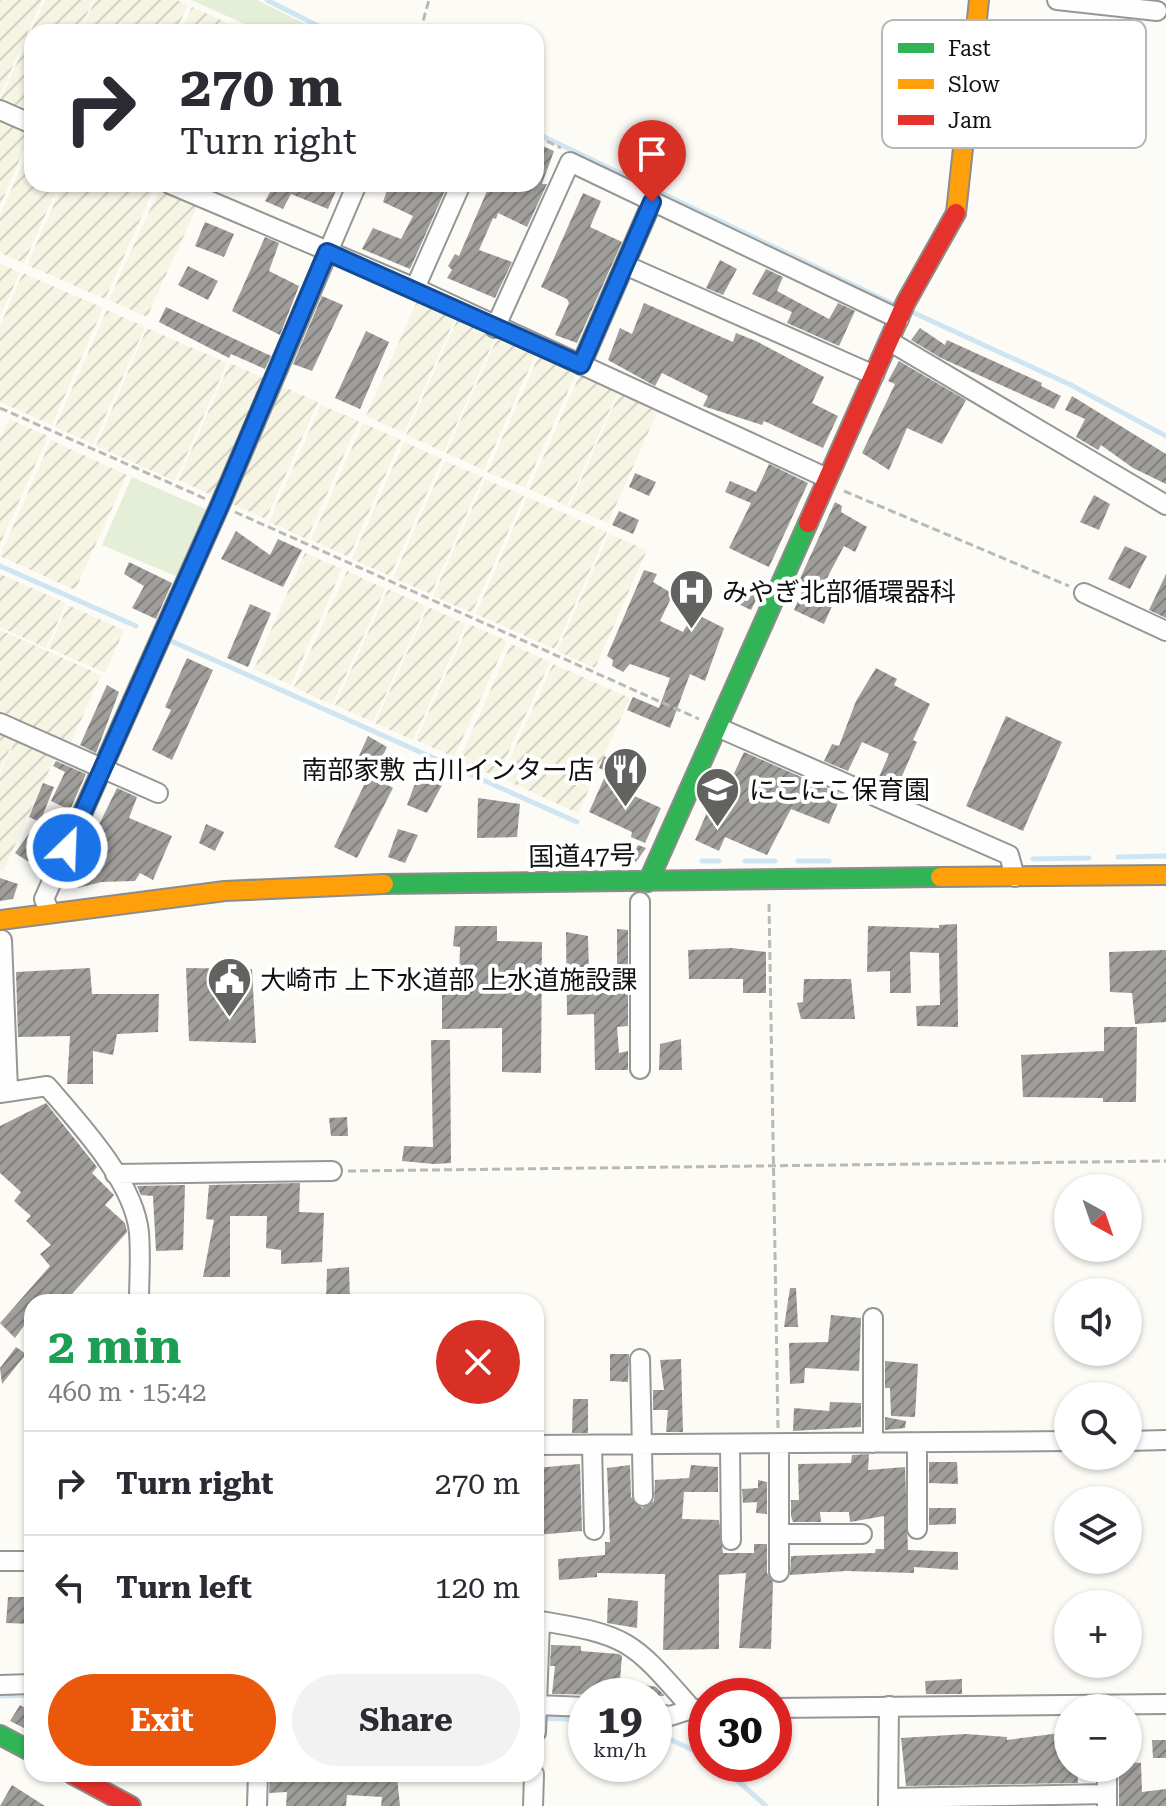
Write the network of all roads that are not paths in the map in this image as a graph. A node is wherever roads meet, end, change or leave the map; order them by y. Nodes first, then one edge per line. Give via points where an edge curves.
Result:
1 (979, 0) edge
2 (1057, 0) edge
3 (1158, 11) edge
4 (977, 20) edge
5 (0, 110) edge
6 (24, 120) edge
7 (963, 148) edge
8 (188, 192) edge
9 (353, 192) edge
10 (457, 192) edge
11 (652, 202) junction
12 (327, 252) junction
13 (625, 265) junction
14 (415, 288) junction
15 (902, 312) junction
16 (495, 328) junction
17 (889, 341) junction
18 (581, 365) junction
19 (874, 375) junction
20 (826, 481) junction
21 (1166, 505) edge
22 (1084, 593) road end
23 (1166, 631) edge
24 (0, 723) edge
25 (717, 727) junction
26 (101, 771) junction
27 (158, 793) dead end
28 (1166, 875) edge
29 (1015, 877) junction
30 (648, 882) junction
31 (639, 902) dead end
32 (50, 912) junction
33 (191, 914) dead end
34 (0, 920) edge
35 (53, 933) dead end
36 (27, 936) dead end
37 (1, 940) edge
38 (640, 1069) dead end
39 (4, 1092) edge
40 (332, 1171) road end
41 (115, 1174) junction
42 (139, 1294) edge
43 (873, 1318) dead end
44 (640, 1359) dead end
45 (1166, 1440) edge
46 (1054, 1441) edge
47 (1142, 1441) edge
48 (873, 1443) junction
49 (917, 1443) junction
50 (730, 1444) junction
51 (779, 1444) junction
52 (544, 1445) edge
53 (592, 1445) junction
54 (642, 1445) junction
55 (643, 1496) dead end
56 (917, 1529) dead end
57 (594, 1530) dead end
58 (779, 1534) junction
59 (862, 1534) dead end
60 (731, 1540) dead end
61 (0, 1561) edge
62 (24, 1561) edge
63 (779, 1572) dead end
64 (544, 1621) edge
65 (24, 1684) edge
66 (0, 1685) edge
67 (688, 1699) edge
68 (1166, 1704) edge
69 (1142, 1705) edge
70 (889, 1706) junction
71 (1054, 1707) edge
72 (792, 1708) edge
73 (568, 1710) edge
74 (544, 1715) edge
75 (0, 1735) edge
76 (24, 1748) edge
77 (87, 1782) edge
78 (258, 1782) edge
79 (534, 1782) edge
80 (1107, 1800) edge
81 (888, 1802) edge
82 (131, 1806) edge
83 (257, 1806) edge
84 (533, 1806) edge

1 - 4 main road
2 - 3 street
5 - 6 street
7 - 15 main road via 956,215
8 - 12 street
9 - 12 street
10 - 14 street
11 - 13 street
11 - 15 street
11 - 16 street via 570,162
12 - 14 street
12 - 26 street
13 - 18 street
13 - 19 street
14 - 16 street
15 - 17 main road
16 - 18 street
17 - 19 main road
17 - 21 street
18 - 20 street
19 - 20 main road
20 - 25 main road
22 - 23 street
24 - 26 street
25 - 29 street via 1009,855
25 - 30 main road
26 - 27 street
26 - 32 street via 44,899
28 - 29 main road, 国道47号
29 - 30 main road, 国道47号
30 - 32 main road, 国道47号 via 412,883 225,891
31 - 38 street
32 - 34 main road, 国道47号
33 - 35 main road
36 - 37 main road
37 - 39 street
39 - 41 street via 47,1086
40 - 41 street
41 - 42 street via 139,1231
43 - 48 street
44 - 54 street
45 - 47 street
46 - 49 street
48 - 49 street
48 - 51 street
49 - 56 street
50 - 51 street
50 - 54 street
50 - 60 street
51 - 58 street
52 - 53 street
53 - 54 street
53 - 57 street
54 - 55 street
58 - 59 street
58 - 63 street
61 - 62 street
64 - 67 street via 598,1630 629,1643
65 - 66 street
68 - 69 street
70 - 71 street
70 - 72 street
70 - 81 street
73 - 74 street
75 - 76 main road
77 - 82 main road
78 - 83 street
79 - 84 street
80 - 81 street

